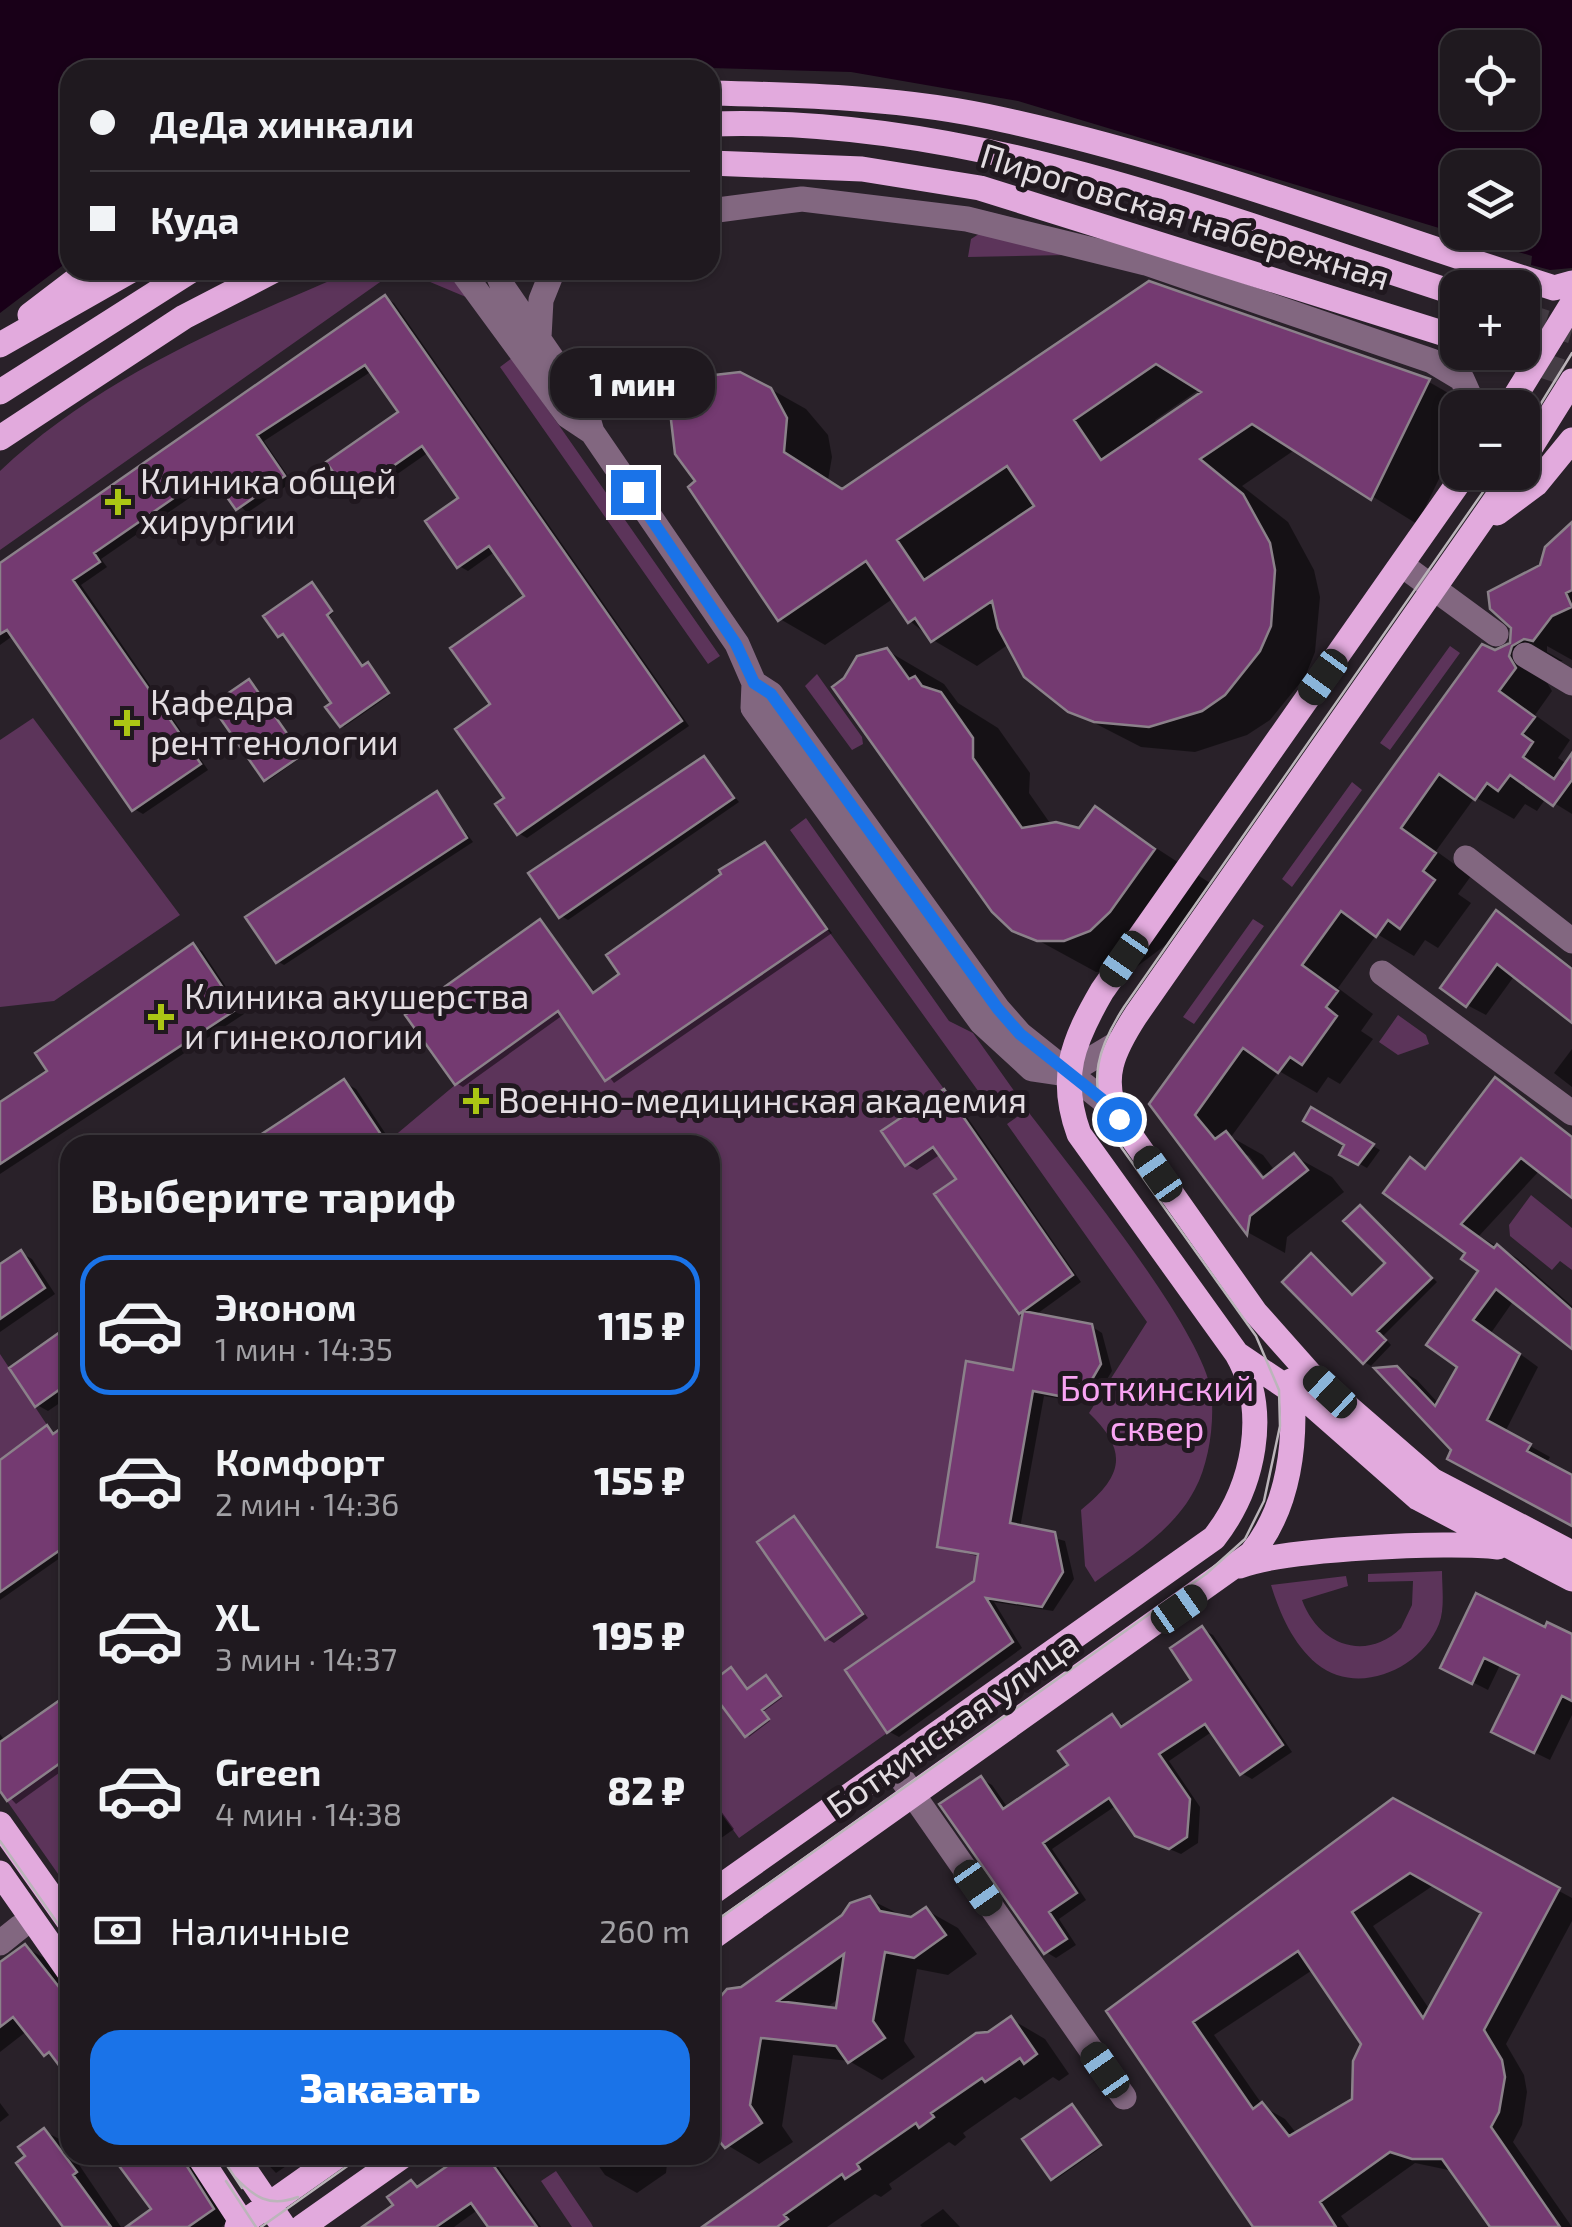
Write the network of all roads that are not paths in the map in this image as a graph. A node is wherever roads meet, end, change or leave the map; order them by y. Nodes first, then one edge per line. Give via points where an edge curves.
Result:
1 (720, 93) edge
2 (720, 124) edge
3 (720, 162) edge
4 (777, 164) junction
5 (720, 175) edge
6 (720, 209) edge
7 (75, 280) edge
8 (114, 280) edge
9 (176, 280) edge
10 (256, 280) edge
11 (468, 280) edge
12 (502, 280) edge
13 (550, 280) edge
14 (1572, 283) edge
15 (1440, 288) edge
16 (1572, 304) edge
17 (1440, 332) edge
18 (538, 338) junction
19 (0, 344) edge
20 (1572, 382) edge
21 (1467, 390) edge
22 (1519, 390) edge
23 (0, 392) edge
24 (592, 432) junction
25 (1540, 433) edge
26 (0, 438) edge
27 (1572, 440) edge
28 (1453, 490) edge
29 (1504, 490) edge
30 (1484, 522) junction
31 (1402, 565) junction
32 (1436, 590) junction
33 (1496, 634) dead end
34 (1525, 655) dead end
35 (1572, 683) edge
36 (1466, 858) dead end
37 (1572, 941) edge
38 (1382, 973) dead end
39 (1118, 1043) junction
40 (1066, 1074) junction
41 (1113, 1108) junction
42 (1572, 1113) edge
43 (1288, 1351) junction
44 (1237, 1354) junction
45 (1292, 1391) junction
46 (1330, 1392) junction
47 (1256, 1413) junction
48 (1509, 1548) junction
49 (1572, 1553) edge
50 (1236, 1568) junction
51 (1572, 1578) edge
52 (893, 1766) junction
53 (914, 1795) junction
54 (0, 1824) edge
55 (4, 1887) edge
56 (720, 1887) edge
57 (60, 1909) edge
58 (720, 1932) edge
59 (60, 1960) edge
60 (1124, 2097) dead end
61 (204, 2165) edge
62 (242, 2165) edge
63 (324, 2165) edge
64 (390, 2165) edge
65 (269, 2204) junction
66 (242, 2226) edge
67 (284, 2227) edge
68 (302, 2227) edge

1 - 14 main road via 822,96 1003,119 1554,288
2 - 15 main road, Пироговская набережная via 866,129 984,147
3 - 4 main road, Пироговская набережная
4 - 5 street
4 - 17 main road, Пироговская набережная via 980,188
6 - 21 street via 766,200 853,202 967,219 1146,263 1432,361 1462,379
7 - 19 main road
8 - 19 main road
9 - 23 main road
10 - 26 main road via 184,317
11 - 24 street via 568,416
12 - 18 street
13 - 18 street
16 - 22 main road
18 - 24 street via 584,404
20 - 25 main road
24 - 40 street via 736,644 754,683 753,708 981,1022 1032,1069
27 - 30 main road via 1536,484
28 - 31 main road
29 - 30 main road
30 - 32 main road
31 - 32 street
31 - 40 main road via 1102,991 1076,1035
32 - 33 street
32 - 39 main road
34 - 35 street
36 - 37 street
38 - 42 street
39 - 40 street
39 - 41 main road via 1108,1074
40 - 41 street
40 - 44 main road via 1079,1134
41 - 43 main road
43 - 45 main road
43 - 46 main road
44 - 45 main road
44 - 47 main road
45 - 46 main road
45 - 47 main road
45 - 48 main road via 1418,1498
45 - 50 main road via 1290,1451 1277,1514
46 - 49 main road via 1446,1489
47 - 52 main road, Боткинская улица via 1239,1500 1214,1538
48 - 50 main road via 1309,1554
48 - 51 main road
50 - 53 main road, Боткинская улица
52 - 53 street
52 - 56 main road, Боткинская улица
53 - 58 main road, Боткинская улица
53 - 60 street
54 - 57 main road
55 - 59 main road
61 - 66 main road
62 - 65 main road
63 - 65 main road
64 - 68 main road
65 - 66 main road
65 - 67 main road

